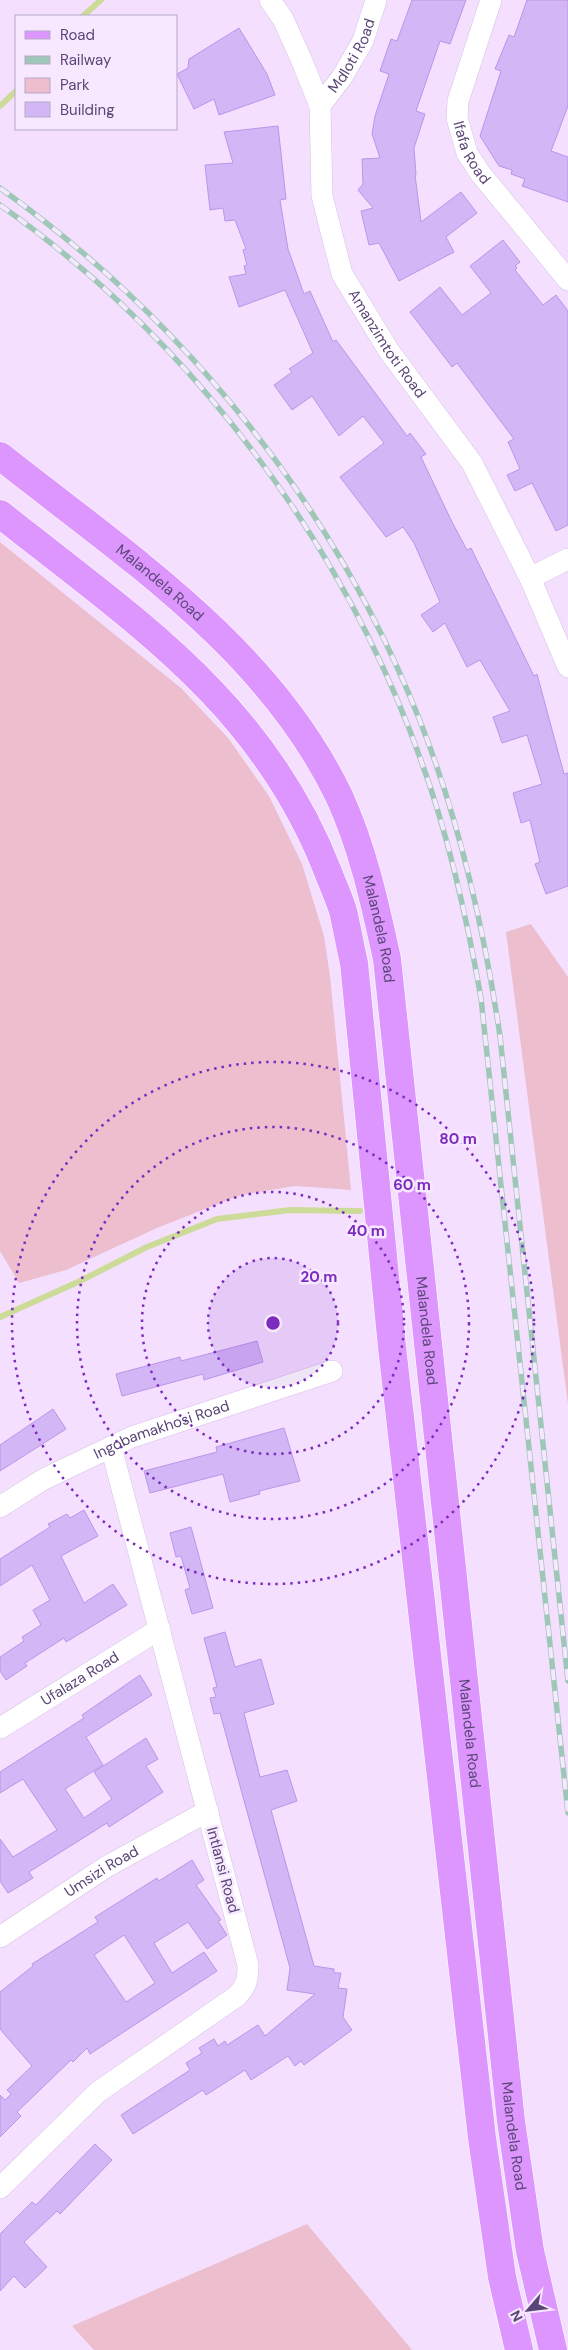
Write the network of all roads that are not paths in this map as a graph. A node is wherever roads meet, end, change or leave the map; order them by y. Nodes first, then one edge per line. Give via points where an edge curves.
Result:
1 (270, 0) edge
2 (376, 0) edge
3 (491, 0) edge
4 (320, 106) junction
5 (568, 280) edge
6 (0, 456) edge
7 (0, 514) edge
8 (568, 559) edge
9 (530, 578) junction
10 (568, 667) edge
11 (332, 1371) dead end
12 (110, 1447) junction
13 (0, 1507) edge
14 (160, 1629) junction
15 (0, 1728) edge
16 (208, 1811) junction
17 (0, 1937) edge
18 (0, 2188) edge
19 (519, 2350) edge
20 (553, 2350) edge

1 - 4 street, Amanzimtoti Road via 290,35
2 - 4 street, Mdloti Road via 363,41
3 - 5 street, Ifafa Road via 458,101 460,134 480,173
4 - 9 street, Amanzimtoti Road via 322,196 342,274 389,351 472,463
6 - 20 main road, Malandela Road via 200,615 262,680 315,751 339,796 359,846 387,959 512,2121 530,2251
7 - 19 main road, Malandela Road via 160,641 241,722 295,800 342,911 354,963 392,1347 482,2138 502,2277
8 - 9 street
9 - 10 street, Amanzimtoti Road
11 - 12 street, Ingobamakhosi Road via 154,1428
12 - 13 street, Ingobamakhosi Road via 44,1479
12 - 14 street, Intlansi Road
14 - 15 street, Ufalaza Road
14 - 16 street, Intlansi Road
16 - 17 street, Umsizi Road via 106,1867
16 - 18 street, Intlansi Road via 248,1964 245,1987 237,1996 98,2092

